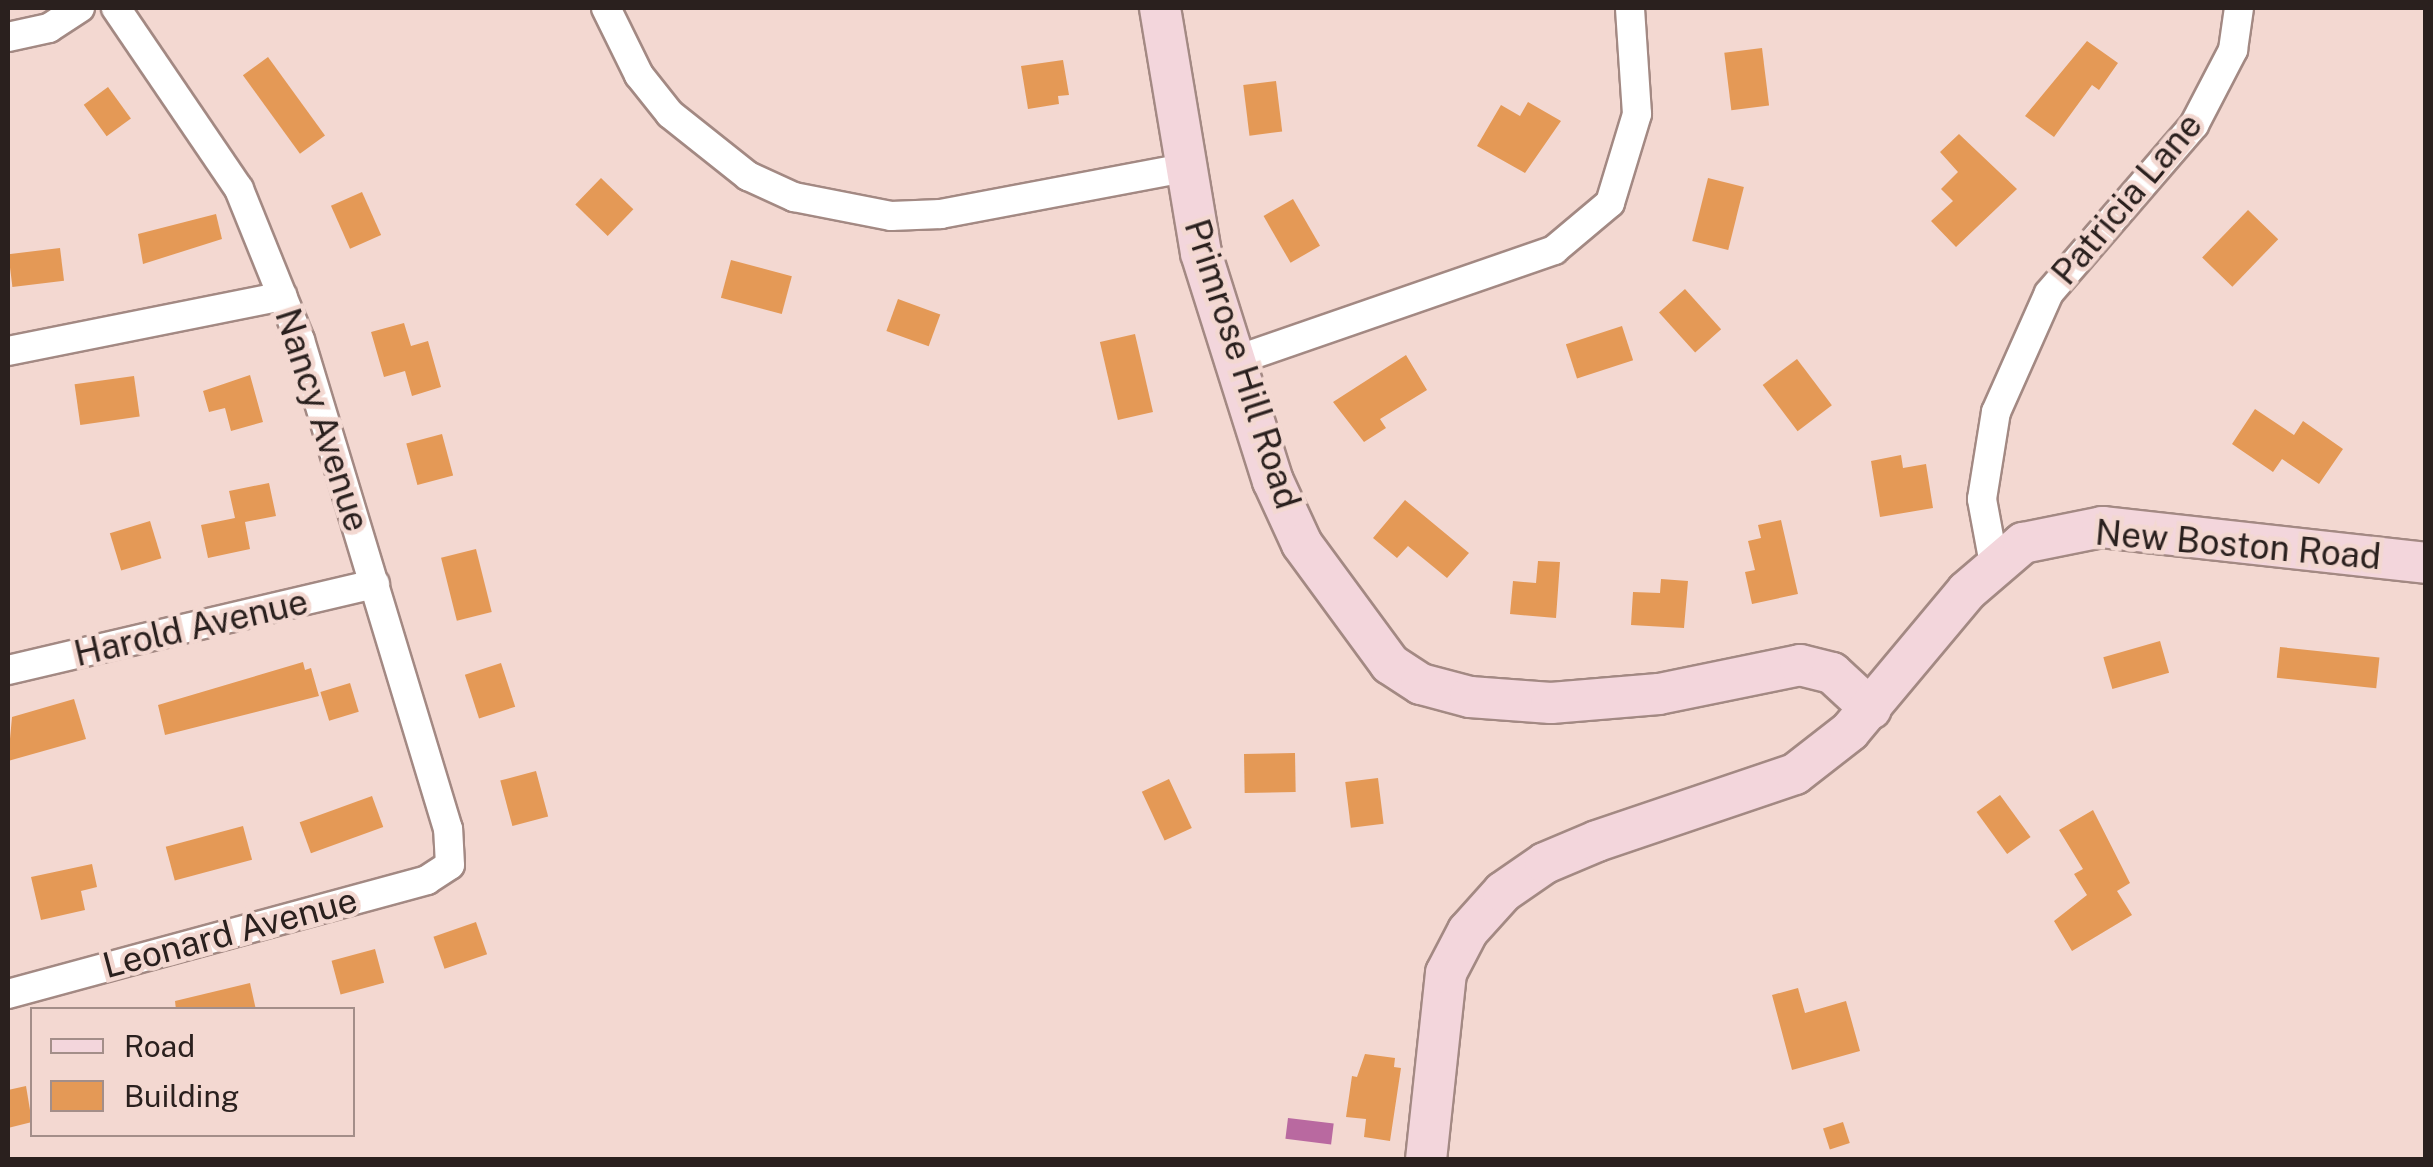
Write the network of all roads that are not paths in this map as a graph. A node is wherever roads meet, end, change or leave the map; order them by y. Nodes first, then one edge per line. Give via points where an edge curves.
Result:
1 (80, 8) edge
2 (116, 8) edge
3 (606, 8) edge
4 (1160, 8) edge
5 (1630, 8) edge
6 (2240, 8) edge
7 (8, 37) edge
8 (1184, 168) junction
9 (283, 296) junction
10 (8, 351) edge
11 (1234, 361) junction
12 (2426, 563) edge
13 (1994, 564) junction
14 (374, 584) junction
15 (8, 670) edge
16 (1870, 708) junction
17 (450, 866) joint
18 (8, 994) edge
19 (1426, 1160) edge

1 - 7 street via 49,28
2 - 9 street, Nancy Avenue via 240,189
3 - 8 street via 639,75 707,148 763,183 842,210 941,214
4 - 8 street, Primrose Hill Road
5 - 11 street via 1637,114 1610,203 1554,250
6 - 13 street, Patricia Lane via 2233,50 2194,125 2049,293 2004,394 1982,499
8 - 11 street, Primrose Hill Road
9 - 10 street
9 - 14 street, Nancy Avenue
11 - 16 street, Primrose Hill Road via 1302,544 1366,639 1421,684 1470,697 1551,703 1676,692 1800,666 1832,674
12 - 13 street, New Boston Road via 2102,527 2054,532
13 - 16 street, New Boston Road
14 - 15 street, Harold Avenue
14 - 17 street, Nancy Avenue via 448,829
16 - 19 street, New Boston Road via 1795,774 1596,841 1503,892 1468,931 1446,973
17 - 18 street, Leonard Avenue via 427,880

